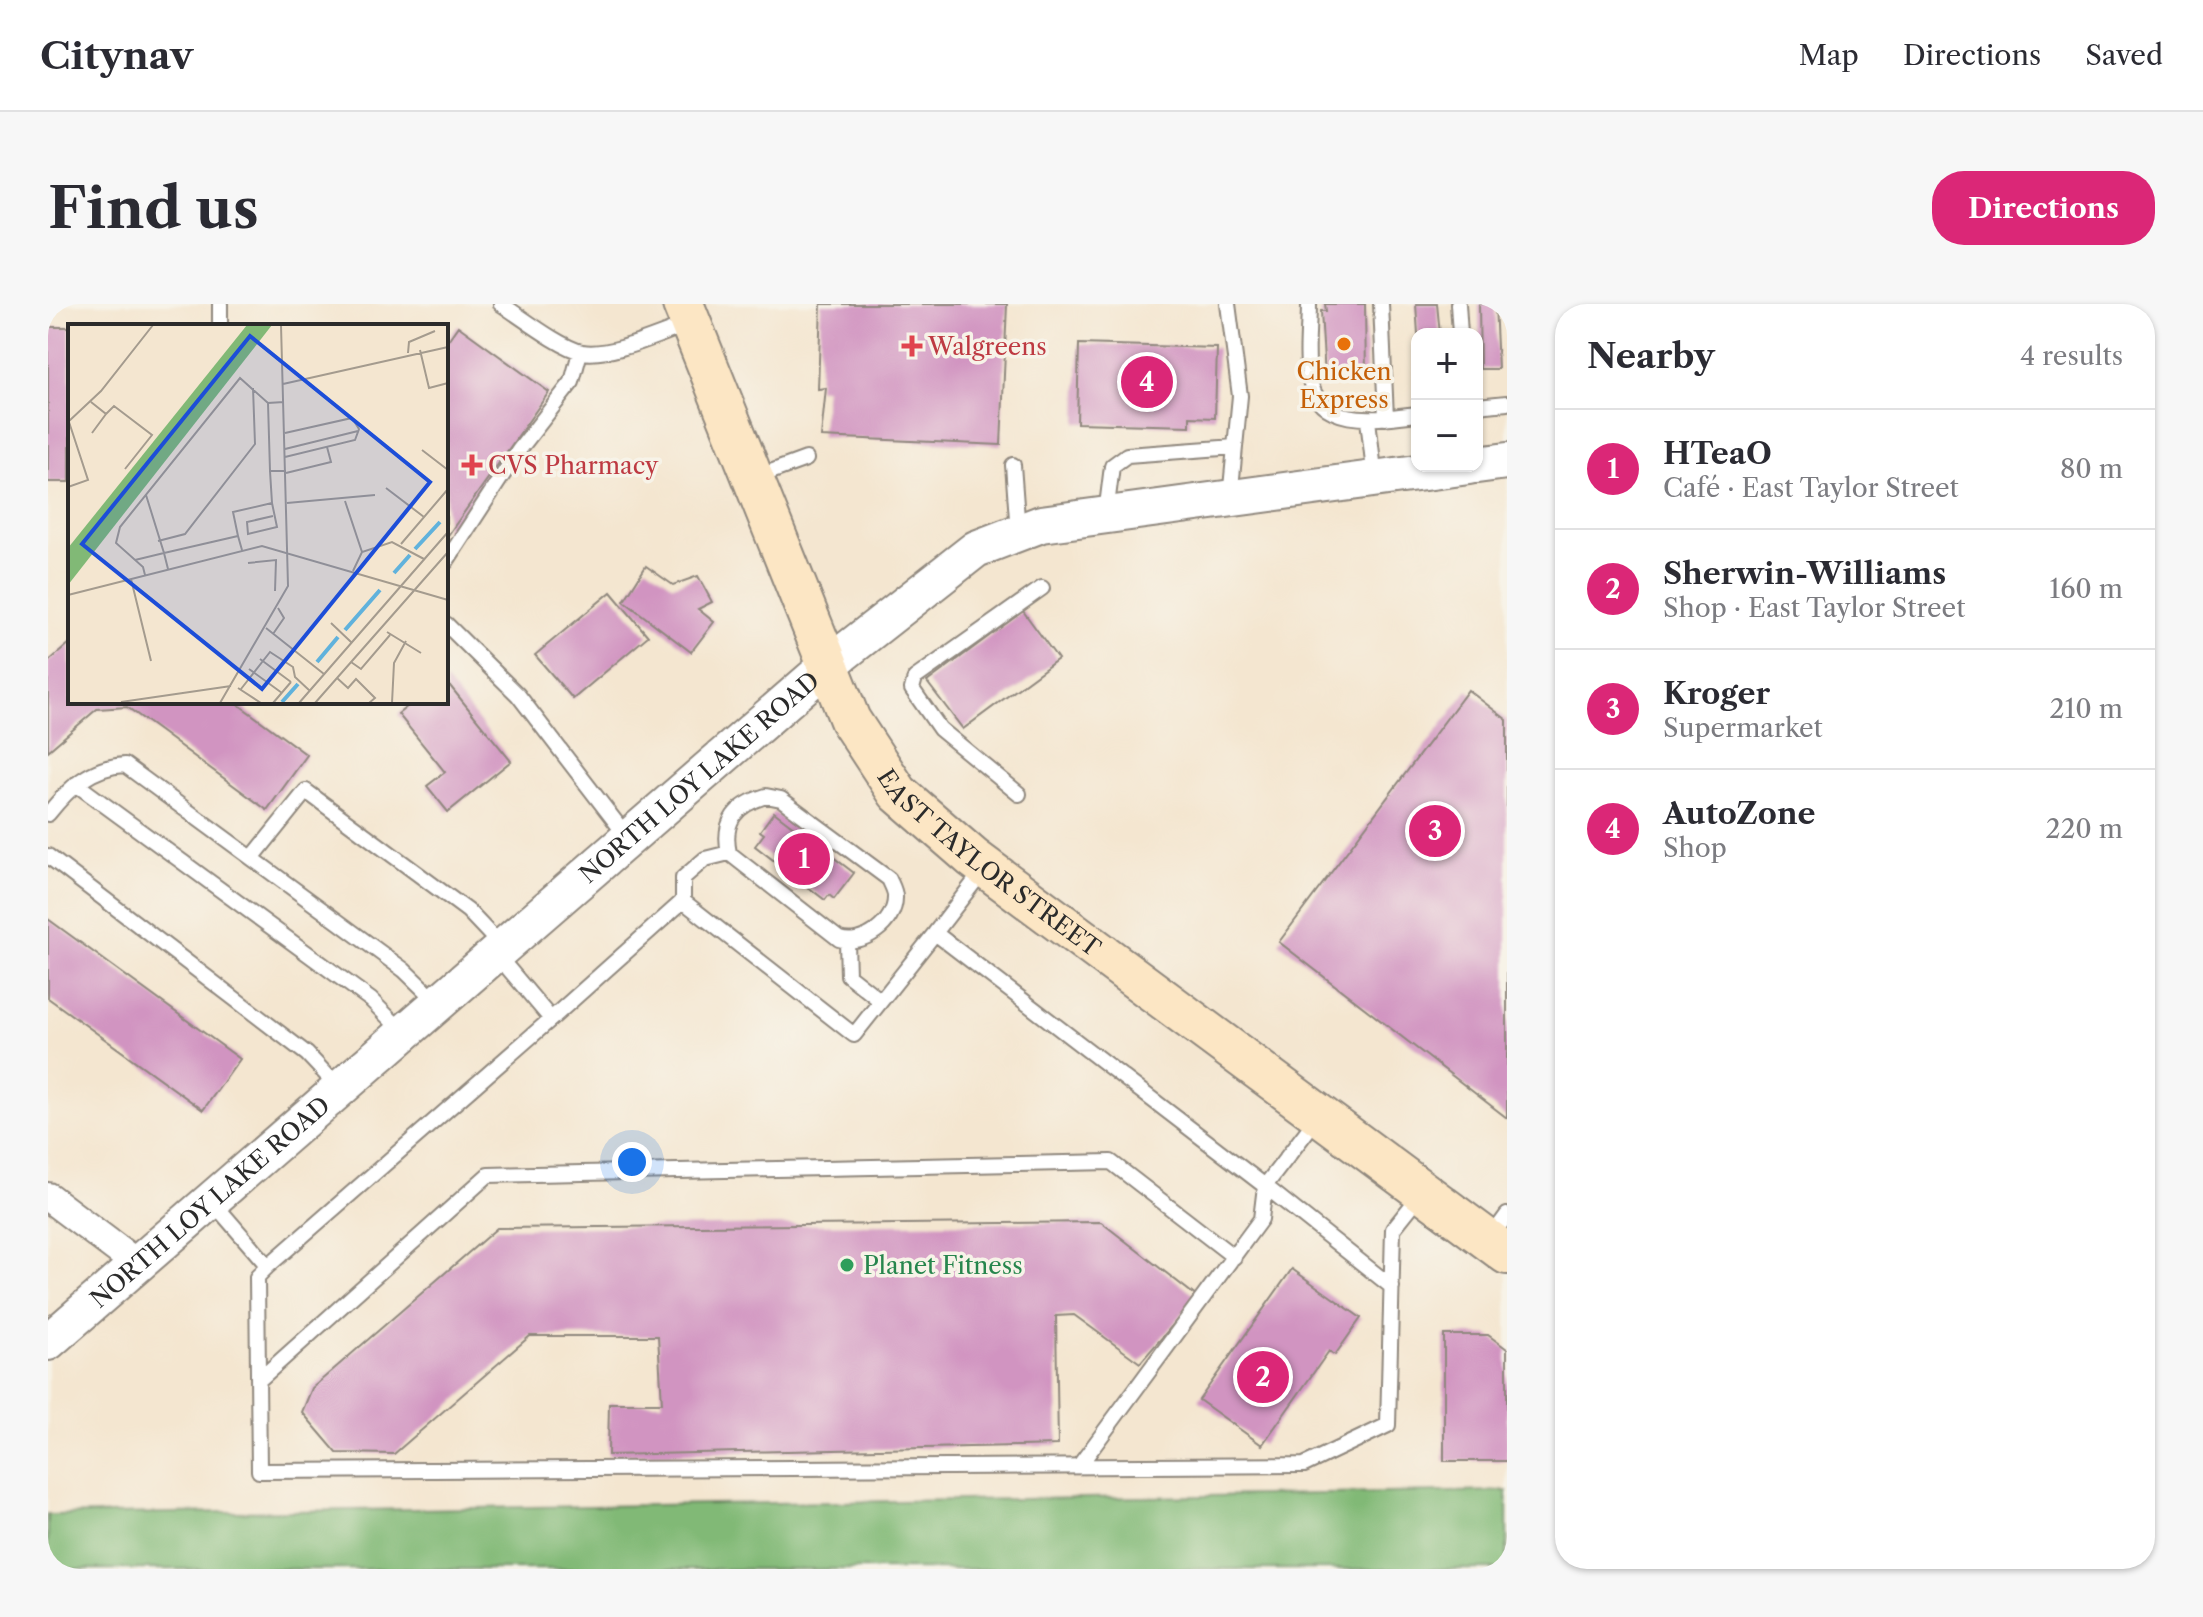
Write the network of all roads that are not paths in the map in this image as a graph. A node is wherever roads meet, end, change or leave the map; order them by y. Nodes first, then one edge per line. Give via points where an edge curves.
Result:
1 (501, 304) edge
2 (1228, 304) edge
3 (1309, 304) edge
4 (1381, 304) edge
5 (1458, 304) edge
6 (687, 314) edge
7 (1460, 328) edge
8 (580, 352) junction
9 (1507, 403) edge
10 (1483, 405) edge
11 (1411, 415) edge
12 (1386, 418) junction
13 (1368, 420) junction
14 (1235, 447) junction
15 (806, 459) dead end
16 (1507, 461) edge
17 (1483, 464) edge
18 (1013, 465) dead end
19 (1426, 472) edge
20 (752, 479) junction
21 (1375, 479) junction
22 (1230, 498) junction
23 (1106, 515) junction
24 (1018, 533) junction
25 (448, 559) edge
26 (1042, 588) dead end
27 (448, 626) edge
28 (827, 666) junction
29 (76, 784) junction
30 (1019, 794) dead end
31 (48, 814) edge
32 (628, 838) junction
33 (729, 853) junction
34 (48, 856) edge
35 (252, 858) junction
36 (986, 867) junction
37 (683, 901) junction
38 (935, 933) junction
39 (847, 942) junction
40 (499, 950) junction
41 (881, 1001) junction
42 (438, 1003) junction
43 (551, 1019) junction
44 (404, 1033) junction
45 (340, 1088) junction
46 (1319, 1115) junction
47 (1265, 1186) junction
48 (1423, 1192) junction
49 (48, 1197) edge
50 (211, 1200) junction
51 (1501, 1237) edge
52 (1234, 1257) junction
53 (137, 1264) junction
54 (268, 1266) junction
55 (1392, 1287) junction
56 (48, 1342) edge
57 (259, 1380) junction
58 (1079, 1466) junction

1 - 8 lane
2 - 14 lane via 1240,396
3 - 13 lane via 1310,382 1319,400 1336,414
4 - 12 lane
5 - 7 lane
6 - 8 lane via 608,351
6 - 20 main road, EAST TAYLOR STREET
8 - 25 lane via 572,382 519,450
9 - 10 lane
11 - 12 lane
12 - 13 lane
13 - 21 lane
14 - 22 lane
14 - 23 lane via 1127,455 1112,466
15 - 20 lane
16 - 17 street
18 - 24 lane
19 - 21 street, NORTH LOY LAKE ROAD
20 - 28 main road, EAST TAYLOR STREET
21 - 22 street, NORTH LOY LAKE ROAD
22 - 23 street, NORTH LOY LAKE ROAD
23 - 24 street, NORTH LOY LAKE ROAD via 1041,524
24 - 28 street, NORTH LOY LAKE ROAD via 976,549
26 - 30 lane via 915,678 912,689 940,729
27 - 32 lane via 518,695
28 - 32 street, NORTH LOY LAKE ROAD
28 - 36 main road, EAST TAYLOR STREET via 850,720 898,793
29 - 31 lane
29 - 35 lane via 107,766 125,765
29 - 44 lane via 371,1000
32 - 40 street, NORTH LOY LAKE ROAD
33 - 37 lane via 705,859 683,878
33 - 39 lane
33 - 39 lane via 728,825 748,801 766,796 781,799 889,879 896,897 881,927 865,939
34 - 45 lane via 307,1054
35 - 40 lane via 306,791 468,911
35 - 42 lane via 404,970
36 - 38 lane
36 - 46 main road, EAST TAYLOR STREET
37 - 41 lane via 854,1035
37 - 43 lane
38 - 41 lane
38 - 47 lane
39 - 41 lane via 848,975
40 - 42 street, NORTH LOY LAKE ROAD
40 - 43 lane
42 - 44 street, NORTH LOY LAKE ROAD
43 - 54 lane
44 - 45 street, NORTH LOY LAKE ROAD
45 - 50 street, NORTH LOY LAKE ROAD
46 - 47 lane
46 - 48 main road, EAST TAYLOR STREET
47 - 52 lane via 1261,1219
47 - 55 lane
48 - 51 main road, EAST TAYLOR STREET
48 - 55 lane via 1393,1229
49 - 53 street
50 - 53 street, NORTH LOY LAKE ROAD
50 - 54 lane
52 - 57 lane via 1111,1162 488,1175
52 - 58 lane
53 - 56 street, NORTH LOY LAKE ROAD
54 - 57 lane via 257,1277
55 - 58 lane via 1388,1425 1304,1465
57 - 58 lane via 259,1471

